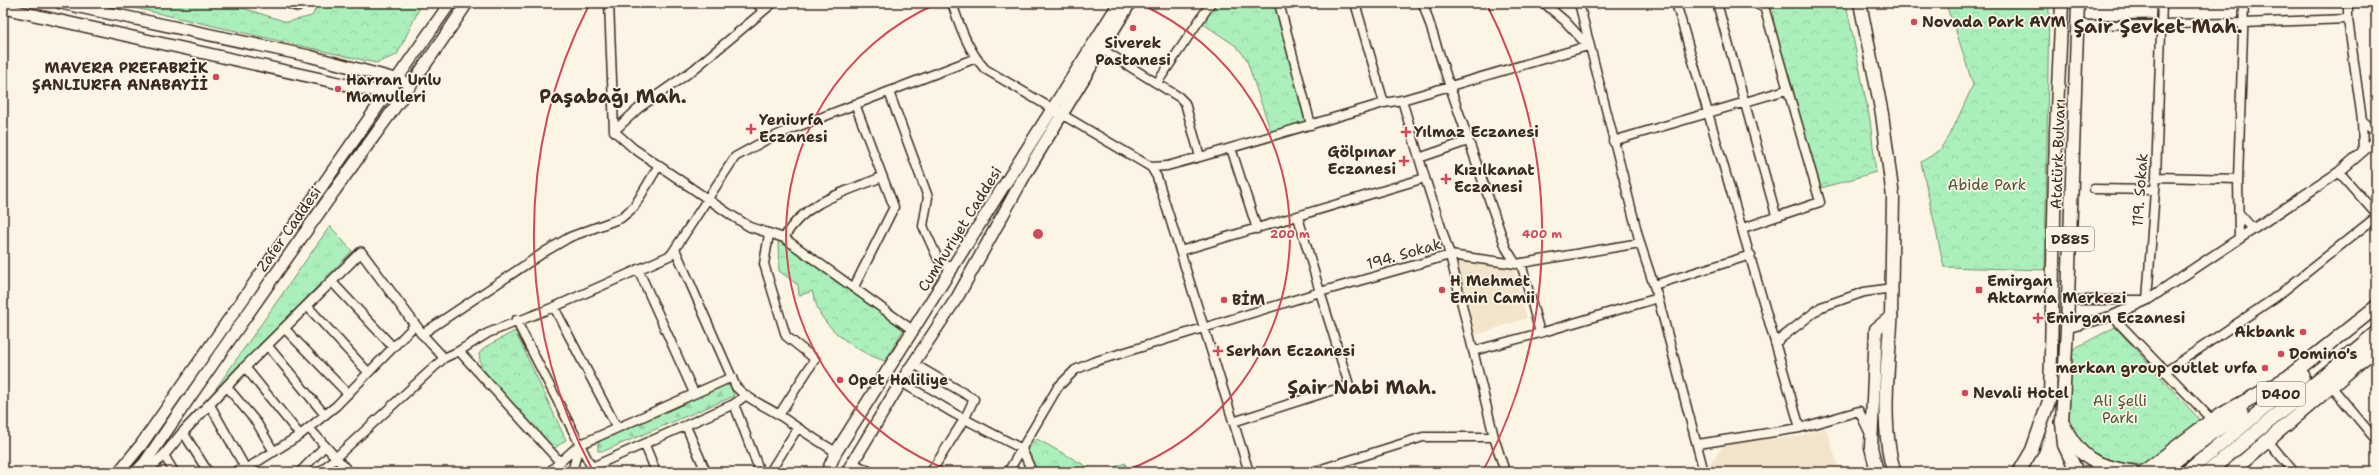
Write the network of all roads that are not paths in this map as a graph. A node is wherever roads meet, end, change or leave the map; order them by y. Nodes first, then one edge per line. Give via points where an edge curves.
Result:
1 (61, 3) edge
2 (287, 3) edge
3 (299, 3) edge
4 (450, 3) edge
5 (467, 3) edge
6 (609, 3) edge
7 (757, 3) edge
8 (773, 3) edge
9 (952, 3) edge
10 (1119, 3) edge
11 (1130, 3) edge
12 (1211, 3) edge
13 (1279, 3) edge
14 (1355, 3) edge
15 (1423, 3) edge
16 (1544, 3) edge
17 (1579, 3) edge
18 (1676, 3) edge
19 (1717, 3) edge
20 (1754, 3) edge
21 (1860, 3) edge
22 (2062, 3) edge
23 (2078, 3) edge
24 (2162, 3) edge
25 (2244, 3) edge
26 (2348, 3) edge
27 (1763, 5) edge
28 (3, 8) edge
29 (762, 10) junction
30 (2348, 19) junction
31 (2161, 23) junction
32 (2244, 23) junction
33 (2078, 25) junction
34 (1588, 46) junction
35 (1102, 50) junction
36 (976, 58) junction
37 (397, 79) junction
38 (1157, 83) junction
39 (413, 84) junction
40 (1450, 87) junction
41 (390, 90) junction
42 (1786, 90) junction
43 (889, 92) junction
44 (404, 97) junction
45 (1402, 100) junction
46 (1744, 102) junction
47 (1384, 103) junction
48 (855, 104) junction
49 (1051, 108) junction
50 (1708, 113) junction
51 (1062, 114) junction
52 (2362, 120) junction
53 (1311, 125) junction
54 (614, 131) junction
55 (2376, 133) edge
56 (2376, 140) edge
57 (1468, 141) junction
58 (1613, 141) junction
59 (1231, 148) junction
60 (2363, 151) junction
61 (1200, 157) junction
62 (1418, 158) junction
63 (659, 165) junction
64 (1151, 167) junction
65 (2339, 172) junction
66 (882, 177) junction
67 (2156, 177) junction
68 (1425, 178) junction
69 (2238, 179) junction
70 (2094, 189) dead end
71 (2154, 190) junction
72 (707, 198) junction
73 (2238, 213) junction
74 (2376, 214) edge
75 (1776, 215) junction
76 (1298, 217) junction
77 (2376, 217) edge
78 (1743, 228) junction
79 (1257, 229) junction
80 (2253, 229) junction
81 (769, 234) junction
82 (784, 238) junction
83 (2238, 239) junction
84 (1640, 242) junction
85 (675, 249) junction
86 (1180, 251) junction
87 (1450, 255) junction
88 (1750, 255) junction
89 (1519, 263) junction
90 (638, 269) junction
91 (952, 270) junction
92 (332, 282) junction
93 (1654, 285) junction
94 (854, 287) junction
95 (1892, 288) junction
96 (1320, 292) junction
97 (1658, 298) junction
98 (2068, 300) junction
99 (2147, 300) junction
100 (308, 307) junction
101 (554, 307) junction
102 (2376, 308) edge
103 (2112, 316) junction
104 (2376, 316) edge
105 (1891, 317) junction
106 (516, 320) junction
107 (415, 325) junction
108 (284, 328) junction
109 (2067, 328) junction
110 (1204, 330) junction
111 (914, 331) junction
112 (1540, 333) junction
113 (2376, 333) edge
114 (422, 334) junction
115 (1775, 343) junction
116 (267, 345) junction
117 (393, 347) junction
118 (2376, 348) edge
119 (459, 351) junction
120 (1473, 351) junction
121 (444, 358) junction
122 (914, 364) junction
123 (245, 367) junction
124 (368, 372) junction
125 (2165, 372) junction
126 (732, 377) junction
127 (2287, 378) junction
128 (902, 382) junction
129 (2331, 386) junction
130 (227, 387) junction
131 (694, 393) junction
132 (348, 394) junction
133 (745, 396) junction
134 (734, 404) junction
135 (210, 405) junction
136 (325, 415) junction
137 (778, 415) junction
138 (965, 418) junction
139 (2212, 420) junction
140 (1233, 422) junction
141 (2062, 422) junction
142 (686, 426) junction
143 (309, 428) junction
144 (617, 428) junction
145 (1800, 428) junction
146 (797, 429) junction
147 (183, 432) junction
148 (300, 435) junction
149 (1872, 436) junction
150 (1494, 437) junction
151 (2268, 440) junction
152 (2376, 440) edge
153 (1698, 444) junction
154 (579, 445) junction
155 (645, 445) junction
156 (325, 446) junction
157 (1022, 449) junction
158 (274, 452) junction
159 (836, 452) junction
160 (164, 455) junction
161 (335, 456) junction
162 (560, 462) junction
163 (850, 467) edge
164 (593, 470) edge
165 (247, 471) edge
166 (2151, 471) edge
167 (119, 472) edge
168 (136, 472) edge
169 (146, 472) edge
170 (174, 472) edge
171 (208, 472) edge
172 (235, 472) edge
173 (300, 472) edge
174 (320, 472) edge
175 (349, 472) edge
176 (549, 472) edge
177 (572, 472) edge
178 (656, 472) edge
179 (706, 472) edge
180 (760, 472) edge
181 (770, 472) edge
182 (827, 472) edge
183 (872, 472) edge
184 (931, 472) edge
185 (1008, 472) edge
186 (1032, 472) edge
187 (1249, 472) edge
188 (1312, 472) edge
189 (1505, 472) edge
190 (1704, 472) edge
191 (1877, 472) edge
192 (1894, 472) edge
193 (2019, 472) edge
194 (2077, 472) edge
195 (2133, 472) edge
196 (2137, 472) edge
197 (2187, 472) edge
198 (2208, 472) edge
199 (2235, 472) edge
200 (2294, 472) edge

1 - 37 main road via 309,56
2 - 3 street via 298,7
4 - 37 main road, Zafer Caddesi
5 - 39 main road, Zafer Caddesi
6 - 54 street
7 - 29 street
8 - 29 street
9 - 36 street via 964,38
10 - 49 main road, Cumhuriyet Caddesi
11 - 35 main road, Cumhuriyet Caddesi
12 - 38 street
13 - 53 street
14 - 47 street
15 - 40 street
16 - 34 street
17 - 34 street
18 - 50 street
19 - 46 street
20 - 27 street
21 - 95 main road via 1877,86 1893,197
22 - 193 main road via 2056,131 2050,398 2032,450
23 - 33 main road, Atatürk Bulvarı / D885
24 - 31 street, 119. Sokak
25 - 32 street
26 - 30 street
27 - 42 street
28 - 41 main road via 370,90
29 - 54 street via 746,27
30 - 32 street
30 - 52 street
31 - 32 street
31 - 33 street
31 - 67 street, 119. Sokak
32 - 69 street
33 - 98 main road, Atatürk Bulvarı / D885
34 - 40 street
34 - 58 street
35 - 38 street
35 - 51 main road, Cumhuriyet Caddesi
36 - 43 street
36 - 49 street via 985,69
37 - 39 main road
37 - 41 main road, Zafer Caddesi
38 - 61 street via 1184,103
39 - 44 main road, Zafer Caddesi
40 - 45 street
40 - 57 street
41 - 44 main road
41 - 167 main road, Zafer Caddesi
42 - 46 street
42 - 75 street via 1820,202
43 - 48 street
43 - 91 street via 928,197 923,226 938,259
44 - 168 main road, Zafer Caddesi
45 - 47 street
45 - 62 street
46 - 50 street
46 - 75 street
47 - 53 street
48 - 66 street
48 - 72 street via 766,140 736,157
49 - 51 street
49 - 91 main road, Cumhuriyet Caddesi via 1025,155
50 - 58 street
50 - 78 street
51 - 64 street
51 - 122 main road, Cumhuriyet Caddesi via 958,296
52 - 55 street
52 - 60 street
53 - 59 street
54 - 63 street via 633,148
56 - 60 street
57 - 62 street
57 - 89 street via 1506,248
58 - 84 street
59 - 61 street
59 - 79 street
60 - 65 street
61 - 64 street via 1166,166
62 - 68 street
63 - 72 street
63 - 114 street via 634,207 621,218 570,237
64 - 86 street
65 - 74 street
65 - 80 street
66 - 82 street via 808,208 791,225
66 - 94 street via 894,207
67 - 69 street
67 - 71 street, 119. Sokak
68 - 76 street
68 - 87 street
69 - 73 street
70 - 71 street
71 - 99 street, 119. Sokak
72 - 81 street via 750,227
72 - 85 street
73 - 80 street
73 - 83 street
75 - 78 street
76 - 79 street
76 - 96 street
77 - 125 street via 2276,297
78 - 88 street
79 - 86 street
80 - 83 street
81 - 82 street
81 - 137 street via 764,264 786,336 815,359
82 - 94 street
83 - 99 street
84 - 89 street, 194. Sokak
84 - 93 street
85 - 90 street via 672,255
85 - 126 street
86 - 110 street
87 - 89 street, 194. Sokak
87 - 96 street, 194. Sokak
87 - 120 street
88 - 93 street
88 - 115 street
89 - 112 street
90 - 101 street
90 - 131 street
91 - 111 main road, Cumhuriyet Caddesi
92 - 100 street
92 - 107 street via 361,252
92 - 117 street
93 - 97 street
94 - 111 street
95 - 105 main road
95 - 115 street via 1864,292 1821,307
96 - 110 street, 194. Sokak
96 - 140 street via 1349,385
97 - 112 street
97 - 153 street
98 - 99 street
98 - 109 main road, Atatürk Bulvarı / D885
99 - 103 street
100 - 108 street
100 - 124 street
101 - 106 street
101 - 144 street
102 - 127 highway
103 - 109 street
103 - 125 street
104 - 197 highway, D400
105 - 149 main road via 1876,329
105 - 192 highway via 1888,421 1889,455
106 - 119 street
106 - 154 street
107 - 114 street
107 - 117 street
108 - 116 street
108 - 132 street
109 - 141 main road, Atatürk Bulvarı / D885
110 - 140 street
110 - 157 street, 194. Sokak via 1093,362 1075,370 1058,387
111 - 159 main road, Cumhuriyet Caddesi
112 - 120 street
113 - 198 highway, D400
114 - 121 street
115 - 145 street
116 - 123 street
116 - 136 street
117 - 124 street
118 - 129 highway
119 - 121 street
119 - 162 street
120 - 150 street
121 - 161 street
122 - 128 main road, Cumhuriyet Caddesi
122 - 138 street via 974,399
123 - 130 street
123 - 148 street
124 - 132 street
125 - 139 street
126 - 131 street
126 - 133 street
127 - 139 highway
127 - 166 highway
128 - 138 street
128 - 163 main road, Cumhuriyet Caddesi
129 - 151 highway
129 - 152 street
130 - 135 street
130 - 158 street via 256,423
131 - 144 street
132 - 136 street
133 - 134 street
133 - 137 street
134 - 142 street
134 - 180 street
135 - 147 street
135 - 165 street
136 - 143 street
137 - 146 street
138 - 157 street
138 - 184 street
139 - 166 highway
140 - 187 street
141 - 194 main road, Atatürk Bulvarı / D885 via 2064,445
141 - 195 highway via 2068,436 2086,456 2105,468
142 - 155 street
142 - 179 street
143 - 148 street
143 - 156 street
144 - 154 street
145 - 149 street via 1859,411
145 - 153 street
146 - 159 street
146 - 181 street
147 - 160 street
147 - 171 street
148 - 158 street
149 - 191 main road via 1871,447
150 - 188 street via 1423,437
150 - 189 street
151 - 199 highway
151 - 200 street
153 - 190 street
154 - 162 street
154 - 164 street
154 - 177 street
155 - 164 street
155 - 178 street
156 - 161 street
156 - 173 street
157 - 185 street, 194. Sokak
157 - 186 street
158 - 165 street
159 - 182 main road, Cumhuriyet Caddesi
160 - 169 street
160 - 170 street
161 - 174 street
161 - 175 street
162 - 176 street
163 - 183 street
165 - 172 street via 242,468
166 - 196 highway

